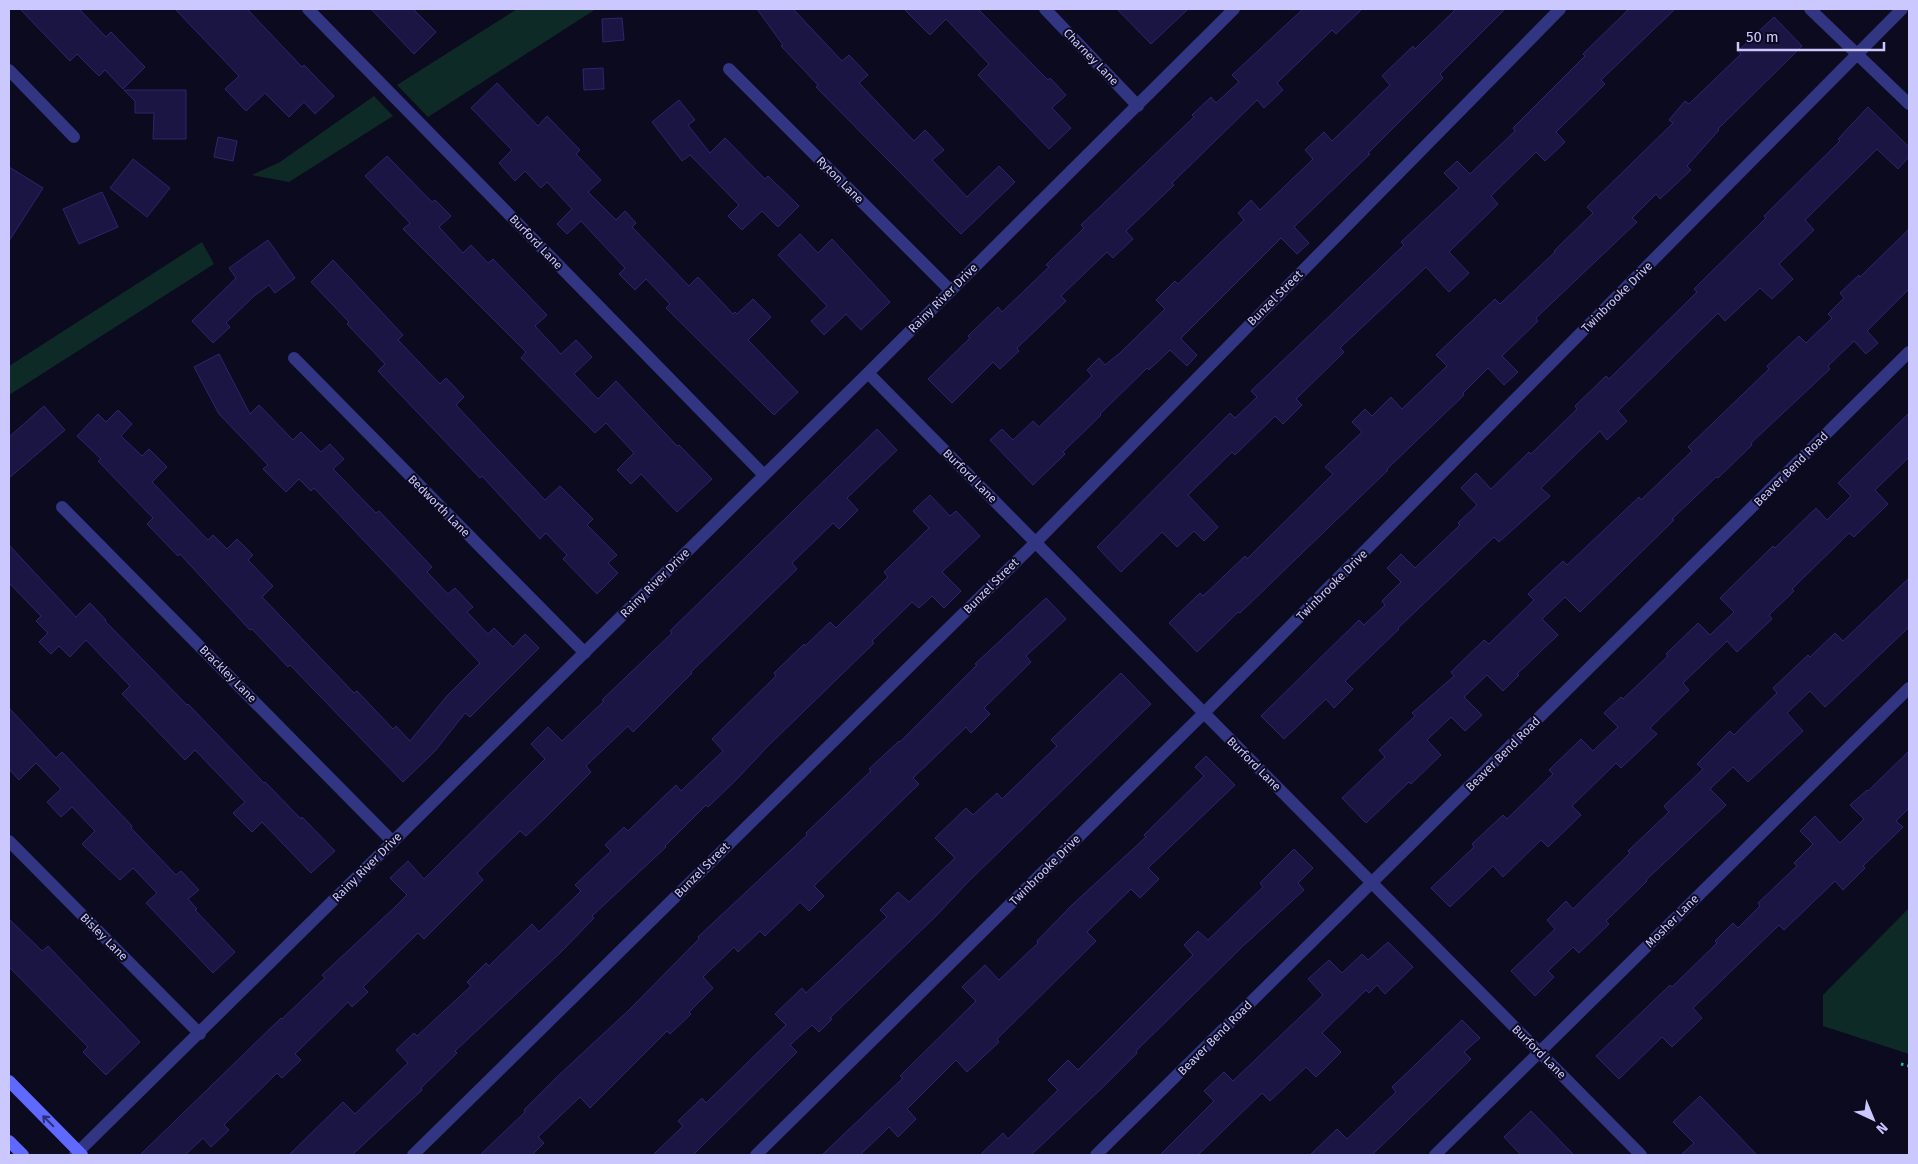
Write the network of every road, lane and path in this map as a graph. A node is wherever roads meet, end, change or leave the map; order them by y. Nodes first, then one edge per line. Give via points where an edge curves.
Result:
1 (308, 9) edge
2 (1045, 9) edge
3 (1234, 9) edge
4 (1560, 9) edge
5 (1810, 9) edge
6 (1902, 9) edge
7 (1858, 55) junction
8 (728, 69) dead end
9 (9, 70) edge
10 (1909, 104) edge
11 (1138, 106) junction
12 (74, 137) dead end
13 (950, 291) junction
14 (1909, 352) edge
15 (294, 358) dead end
16 (868, 373) junction
17 (764, 475) junction
18 (62, 507) dead end
19 (1035, 543) junction
20 (585, 653) junction
21 (1909, 688) edge
22 (1204, 713) junction
23 (9, 841) edge
24 (393, 842) junction
25 (1372, 884) junction
26 (200, 1034) junction
27 (1539, 1052) junction
28 (1901, 1064) dead end
29 (1909, 1066) edge
30 (9, 1081) edge
31 (9, 1141) edge
32 (79, 1154) edge
33 (23, 1155) edge
34 (413, 1155) edge
35 (756, 1155) edge
36 (1096, 1155) edge
37 (1435, 1155) edge
38 (1641, 1155) edge

1 - 17 street, Burford Lane
2 - 11 street, Charney Lane
3 - 11 street, Rainy River Drive
4 - 19 street, Bunzel Street
5 - 7 street
6 - 7 street, Twinbrooke Drive
7 - 10 street
7 - 22 street, Twinbrooke Drive
8 - 13 street, Ryton Lane
9 - 12 street
11 - 13 street, Rainy River Drive
13 - 16 street, Rainy River Drive
14 - 25 street, Beaver Bend Road
15 - 20 street, Bedworth Lane
16 - 17 street, Rainy River Drive
16 - 19 street, Burford Lane
17 - 20 street, Rainy River Drive
18 - 24 street, Brackley Lane
19 - 22 street, Burford Lane
19 - 34 street, Bunzel Street
20 - 24 street, Rainy River Drive
21 - 27 street, Mosher Lane
22 - 25 street, Burford Lane
22 - 35 street, Twinbrooke Drive
23 - 26 street, Bisley Lane
24 - 26 street, Rainy River Drive
25 - 27 street, Burford Lane
25 - 36 street, Beaver Bend Road
26 - 32 street, Rainy River Drive
27 - 37 street, Mosher Lane
27 - 38 street, Burford Lane
28 - 29 path
32 -> 30 main road
31 - 33 main road

